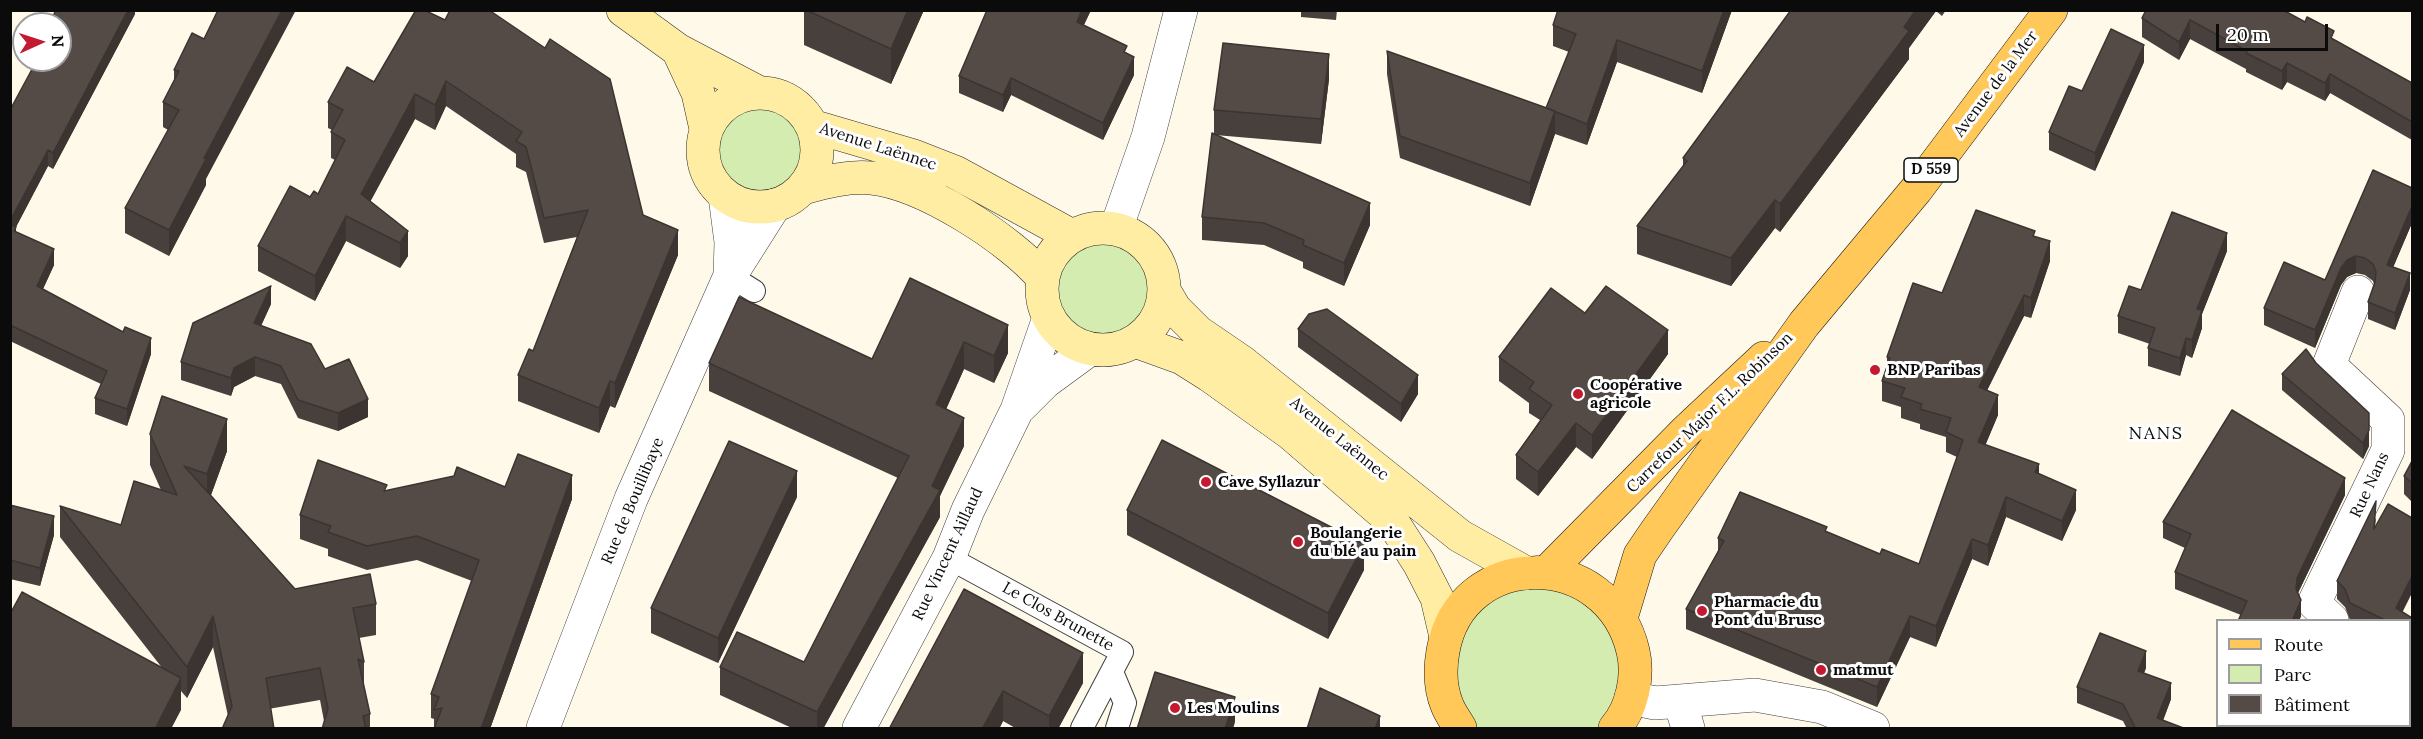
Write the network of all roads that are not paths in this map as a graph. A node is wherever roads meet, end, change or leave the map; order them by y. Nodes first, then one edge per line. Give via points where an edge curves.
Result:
1 (623, 10) edge
2 (1182, 10) edge
3 (2051, 10) edge
4 (678, 50) junction
5 (758, 92) junction
6 (812, 126) junction
7 (706, 129) junction
8 (803, 188) junction
9 (725, 196) junction
10 (775, 206) junction
11 (1116, 229) junction
12 (1072, 236) junction
13 (1043, 278) junction
14 (742, 283) junction
15 (1165, 292) junction
16 (2358, 292) dead end
17 (1049, 318) junction
18 (1804, 324) junction
19 (1135, 341) junction
20 (1090, 349) junction
21 (1017, 410) junction
22 (949, 558) junction
23 (1537, 572) junction
24 (1621, 618) junction
25 (2330, 619) edge
26 (1446, 637) junction
27 (1112, 672) junction
28 (1631, 698) junction
29 (1684, 715) edge
30 (543, 729) edge
31 (859, 729) edge
32 (1082, 729) edge
33 (1118, 729) edge
34 (1460, 729) edge
35 (1615, 729) edge
36 (1873, 729) edge

1 - 4 main road
2 - 11 street via 1148,137
3 - 18 main road, Avenue de la Mer / D 559 via 1916,190
4 - 5 main road
4 - 7 main road via 698,93
5 - 6 main road via 790,101
5 - 7 main road via 721,106
6 - 8 main road via 816,158
6 - 12 main road, Avenue Laënnec via 954,172
7 - 9 main road via 704,165
8 - 10 main road
8 - 13 main road, Avenue Laënnec via 837,178 871,178 901,186 944,204 980,227 1020,255
9 - 10 main road via 741,204
9 - 14 street, Rue de Bouillibaye
10 - 14 street, Rue de Bouillibaye
11 - 12 main road via 1101,227
11 - 15 main road via 1146,244 1160,267
12 - 13 main road via 1053,254
13 - 17 main road via 1043,299
14 - 30 street, Rue de Bouillibaye via 631,499
15 - 19 main road via 1161,311
15 - 23 main road, Avenue Laënnec via 1175,309 1198,332 1242,362 1460,536
16 - 25 street, Rue Nans via 2328,365 2388,420 2388,450 2314,603
17 - 20 main road via 1074,343
17 - 21 street, Rue Vincent Aillaud
18 - 23 main road, Carrefour Major F.L. Robinson / D 559 via 1710,409 1564,553
18 - 24 main road, Carrefour Major F.L. Robinson / D 559 via 1640,555
19 - 20 main road via 1121,348
19 - 26 main road, Avenue Laënnec via 1182,358 1209,375 1290,433 1392,521 1437,598
20 - 21 street, Rue Vincent Aillaud via 1045,382
21 - 22 street, Rue Vincent Aillaud
22 - 27 lane, Le Clos Brunette via 1122,652
22 - 31 street, Rue Vincent Aillaud
23 - 24 main road via 1576,579 1601,596
23 - 26 main road via 1500,579 1477,593 1459,613
24 - 28 main road via 1635,657
26 - 34 main road via 1440,670 1446,703
27 - 32 lane, Le Clos Brunette
27 - 33 lane via 1125,703
28 - 29 street
28 - 35 main road
29 - 36 street via 1755,695 1822,707

